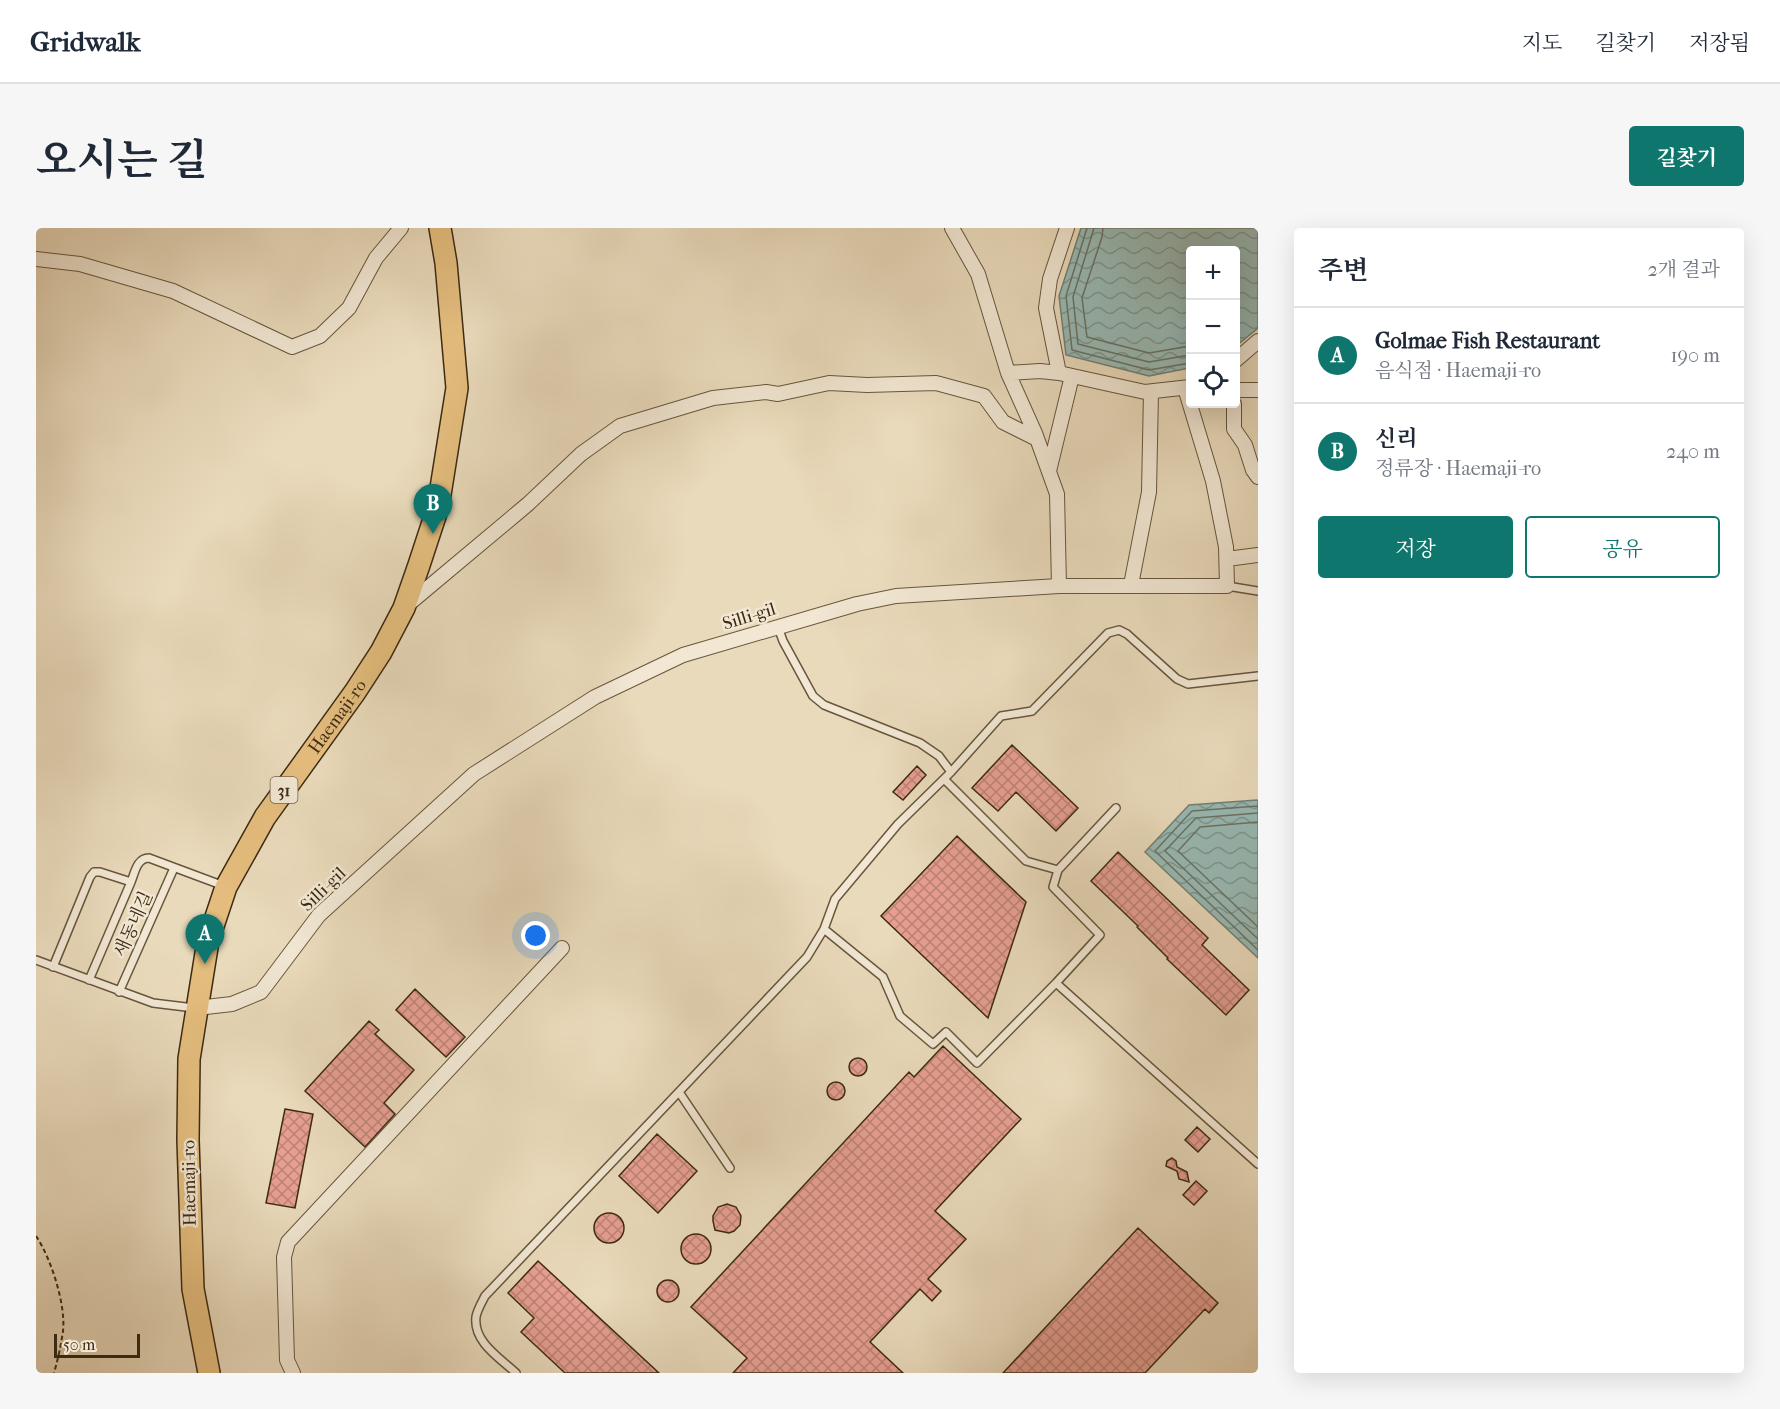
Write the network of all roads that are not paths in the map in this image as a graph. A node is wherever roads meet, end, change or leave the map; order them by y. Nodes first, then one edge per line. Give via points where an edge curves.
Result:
1 (401, 228) edge
2 (440, 228) edge
3 (952, 228) edge
4 (1067, 228) edge
5 (36, 259) edge
6 (1258, 341) edge
7 (1240, 357) edge
8 (1008, 373) junction
9 (1066, 374) junction
10 (1186, 387) edge
11 (1240, 390) edge
12 (1258, 390) edge
13 (1151, 392) junction
14 (1194, 408) edge
15 (1234, 408) edge
16 (1037, 439) junction
17 (1049, 471) junction
18 (1258, 477) edge
19 (1258, 555) edge
20 (1227, 559) junction
21 (1131, 585) junction
22 (1059, 586) junction
23 (1227, 586) junction
24 (1258, 591) edge
25 (404, 608) junction
26 (777, 626) junction
27 (1258, 676) edge
28 (951, 772) junction
29 (944, 779) junction
30 (1116, 808) dead end
31 (174, 868) junction
32 (1058, 870) junction
33 (131, 882) junction
34 (226, 887) junction
35 (824, 929) junction
36 (562, 948) dead end
37 (36, 960) edge
38 (53, 967) junction
39 (89, 980) junction
40 (1056, 983) junction
41 (119, 992) junction
42 (197, 1008) junction
43 (679, 1092) junction
44 (1258, 1164) edge
45 (730, 1168) dead end
46 (207, 1372) edge
47 (293, 1373) edge
48 (516, 1373) edge

1 - 5 street via 376,258 349,308 320,336 292,347 173,291 80,264
2 - 25 main road, Haemaji-ro / 31 via 457,388 438,507
3 - 8 street via 978,274
4 - 9 street via 1050,279 1046,308
6 - 7 street
8 - 9 street
8 - 16 street
9 - 13 street
9 - 17 street
10 - 13 street
11 - 12 street
13 - 21 street via 1149,492
14 - 20 street via 1213,481
15 - 18 street via 1234,429
16 - 17 street
16 - 25 street via 1003,422 984,396 936,384 829,383 778,394 713,398 620,426 581,454
17 - 22 street via 1057,494
19 - 20 street
20 - 23 street
21 - 22 street, Silli-gil
21 - 23 street, Silli-gil
22 - 26 street, Silli-gil via 896,596
23 - 24 lane
25 - 34 main road, Haemaji-ro / 31 via 355,692 264,817
26 - 28 lane via 813,696 824,705 920,743 939,756
26 - 42 street, Silli-gil via 683,655 595,697 474,774 319,915 261,992 232,1004
27 - 28 lane via 1188,684 1177,679 1127,634 1119,630 1108,633 1032,711 1001,716
28 - 29 lane
29 - 32 lane via 1026,861
29 - 35 lane via 898,824 835,899
30 - 32 lane
31 - 33 lane, 새동네길 via 144,858
31 - 34 lane, 새동네길
31 - 41 lane, 새동네길
32 - 40 lane via 1053,887 1100,935
33 - 38 lane, 새동네길 via 94,872
33 - 39 lane, 새동네길
34 - 42 main road, Haemaji-ro / 31 via 208,941
35 - 40 lane via 883,977 900,1016 933,1044 946,1032 977,1063
35 - 43 lane via 807,957
36 - 47 street via 288,1242 284,1257 287,1360
37 - 38 lane
38 - 39 lane
39 - 41 lane
40 - 44 lane
41 - 42 lane via 153,1004
42 - 46 main road, Haemaji-ro / 31 via 189,1059 191,1265
43 - 45 lane
43 - 48 lane via 485,1296 476,1315 476,1329 482,1341

